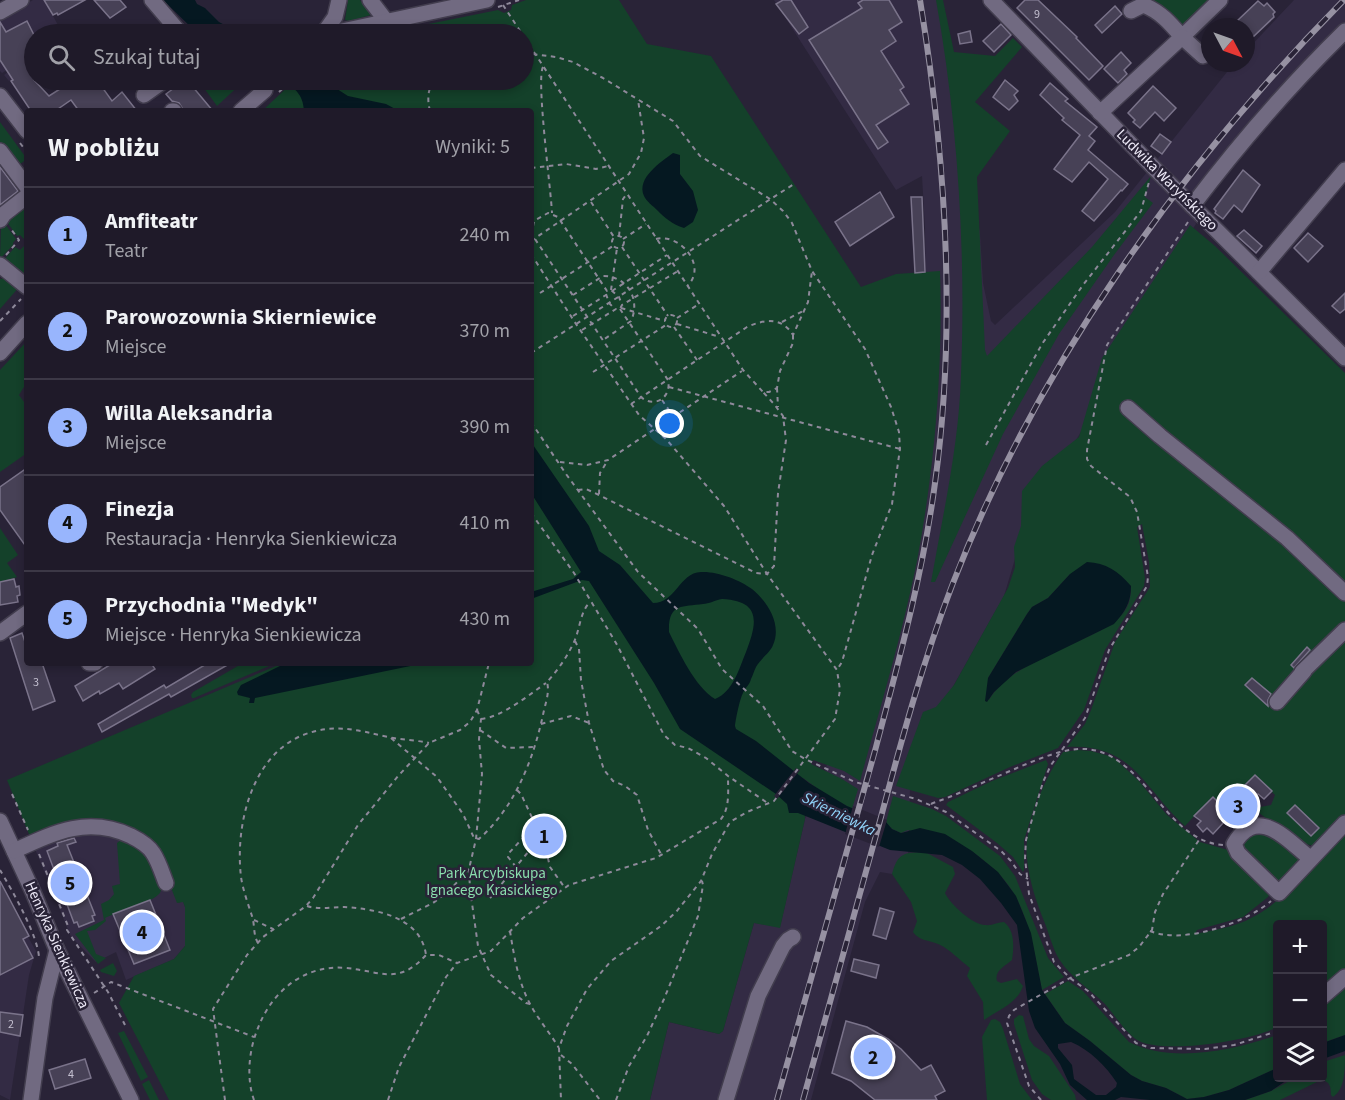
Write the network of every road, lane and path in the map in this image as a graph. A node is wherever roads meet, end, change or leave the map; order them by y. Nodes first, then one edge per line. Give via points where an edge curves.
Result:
1 (21, 0) edge
2 (152, 0) edge
3 (339, 0) edge
4 (370, 0) edge
5 (487, 0) edge
6 (519, 0) edge
7 (991, 0) edge
8 (1220, 0) edge
9 (1131, 11) dead end
10 (0, 12) edge
11 (387, 22) junction
12 (172, 24) edge
13 (330, 24) edge
14 (377, 24) edge
15 (515, 24) edge
16 (1345, 30) edge
17 (1182, 37) junction
18 (534, 53) joint
19 (1201, 54) edge
20 (543, 67) junction
21 (151, 90) edge
22 (275, 90) edge
23 (428, 90) edge
24 (268, 94) joint
25 (144, 95) dead end
26 (0, 96) edge
27 (638, 100) junction
28 (245, 108) edge
29 (429, 108) edge
30 (1100, 113) junction
31 (24, 126) edge
32 (0, 151) edge
33 (549, 166) junction
34 (608, 166) junction
35 (534, 168) edge
36 (1155, 169) junction
37 (1345, 170) edge
38 (24, 183) edge
39 (619, 183) junction
40 (794, 184) dead end
41 (626, 195) junction
42 (24, 198) edge
43 (770, 200) junction
44 (591, 201) junction
45 (1191, 212) junction
46 (553, 213) junction
47 (1, 217) edge
48 (534, 219) edge
49 (562, 221) junction
50 (646, 224) junction
51 (619, 236) junction
52 (614, 237) junction
53 (535, 238) joint
54 (623, 239) junction
55 (656, 239) junction
56 (613, 246) junction
57 (622, 247) junction
58 (617, 248) junction
59 (689, 252) junction
60 (667, 255) junction
61 (534, 258) edge
62 (589, 262) junction
63 (0, 263) edge
64 (672, 263) junction
65 (678, 271) junction
66 (812, 271) junction
67 (1259, 272) junction
68 (639, 273) junction
69 (599, 277) junction
70 (613, 277) junction
71 (562, 279) junction
72 (644, 281) junction
73 (624, 283) junction
74 (24, 284) edge
75 (552, 285) junction
76 (687, 286) junction
77 (649, 288) junction
78 (630, 290) junction
79 (609, 292) junction
80 (540, 293) dead end
81 (24, 295) edge
82 (573, 295) junction
83 (619, 297) junction
84 (634, 297) junction
85 (609, 303) junction
86 (699, 304) junction
87 (620, 308) junction
88 (583, 309) junction
89 (804, 310) junction
90 (635, 312) junction
91 (24, 315) edge
92 (572, 316) junction
93 (668, 316) junction
94 (588, 317) junction
95 (677, 318) junction
96 (0, 321) edge
97 (782, 322) junction
98 (629, 323) junction
99 (666, 323) junction
100 (576, 324) junction
101 (592, 324) junction
102 (676, 325) junction
103 (24, 326) edge
104 (582, 330) junction
105 (793, 335) junction
106 (721, 337) junction
107 (0, 339) edge
108 (603, 340) junction
109 (641, 341) junction
110 (724, 342) junction
111 (534, 351) edge
112 (0, 353) edge
113 (615, 358) junction
114 (1345, 358) edge
115 (697, 360) junction
116 (604, 364) junction
117 (743, 370) junction
118 (593, 372) dead end
119 (668, 380) junction
120 (669, 387) junction
121 (777, 387) junction
122 (763, 393) junction
123 (703, 396) junction
124 (641, 397) junction
125 (662, 400) junction
126 (631, 404) junction
127 (1128, 408) dead end
128 (779, 409) junction
129 (673, 416) junction
130 (783, 416) junction
131 (534, 426) edge
132 (654, 428) junction
133 (986, 445) dead end
134 (900, 449) junction
135 (608, 460) junction
136 (560, 462) junction
137 (578, 490) junction
138 (599, 495) junction
139 (534, 517) edge
140 (767, 574) junction
141 (1345, 593) edge
142 (590, 602) junction
143 (24, 615) edge
144 (1345, 630) edge
145 (0, 633) edge
146 (575, 641) junction
147 (488, 666) edge
148 (837, 670) junction
149 (547, 682) junction
150 (1277, 702) dead end
151 (477, 710) junction
152 (481, 719) junction
153 (589, 723) junction
154 (541, 724) junction
155 (480, 729) junction
156 (391, 738) junction
157 (429, 743) junction
158 (533, 747) junction
159 (1062, 750) junction
160 (416, 757) junction
161 (805, 759) junction
162 (728, 776) junction
163 (517, 790) junction
164 (12, 794) dead end
165 (769, 804) junction
166 (931, 804) junction
167 (723, 816) junction
168 (0, 821) edge
169 (730, 822) junction
170 (1345, 823) edge
171 (532, 836) junction
172 (476, 839) junction
173 (1200, 840) junction
174 (33, 842) junction
175 (1234, 844) junction
176 (535, 845) junction
177 (8, 847) edge
178 (662, 855) junction
179 (1311, 859) junction
180 (516, 867) junction
181 (470, 869) junction
182 (0, 870) edge
183 (1028, 879) junction
184 (701, 881) junction
185 (166, 883) dead end
186 (565, 888) junction
187 (1279, 893) junction
188 (489, 898) dead end
189 (306, 906) junction
190 (401, 919) junction
191 (254, 920) junction
192 (273, 928) junction
193 (510, 931) junction
194 (1150, 931) junction
195 (794, 937) dead end
196 (258, 943) junction
197 (57, 950) junction
198 (426, 955) junction
199 (481, 955) junction
200 (457, 963) junction
201 (38, 969) dead end
202 (1345, 977) edge
203 (1070, 978) junction
204 (104, 987) junction
205 (92, 993) dead end
206 (1327, 993) edge
207 (530, 1004) junction
208 (213, 1022) junction
209 (125, 1025) dead end
210 (1273, 1033) edge
211 (254, 1038) junction
212 (559, 1048) junction
213 (561, 1055) junction
214 (30, 1100) edge
215 (130, 1100) edge
216 (225, 1100) edge
217 (254, 1100) edge
218 (388, 1100) edge
219 (561, 1100) edge
220 (600, 1100) edge
221 (616, 1100) edge
222 (726, 1100) edge
223 (1041, 1100) edge

1 - 10 street
2 - 12 street
3 - 13 street
4 - 11 street
5 - 11 street
6 - 15 path via 503,5
7 - 30 street, Ludwika Waryńskiego
8 - 17 street
9 - 17 street via 1143,5 1150,8
11 - 14 street
16 - 45 street via 1260,122
17 - 19 street
17 - 30 street
18 - 20 path
18 - 27 path via 573,62
20 - 33 path via 540,72
20 - 34 path
21 - 25 street
22 - 24 path
23 - 29 path
24 - 28 street
26 - 31 street
27 - 39 path via 643,146 629,174
27 - 43 path via 673,121 705,160
30 - 36 street, Ludwika Waryńskiego
32 - 38 street
33 - 34 path
33 - 35 path
33 - 46 path
34 - 39 path
36 - 45 street, Ludwika Waryńskiego
36 - 133 path via 1141,211 1042,344
37 - 67 street
39 - 41 path
39 - 44 path
40 - 43 path
41 - 50 path
41 - 51 path
42 - 47 street
43 - 59 path
43 - 66 path via 792,223
44 - 49 path
44 - 52 path
45 - 67 street, Ludwika Waryńskiego
45 - 159 path via 1107,345 1087,459 1130,497 1137,512 1148,577 1147,586 1109,650 1085,718
46 - 48 path
46 - 49 path
47 - 63 path via 19,240
49 - 53 path
49 - 62 path
50 - 54 path
50 - 55 path
51 - 52 path
51 - 54 path
52 - 56 path
53 - 71 path
54 - 57 path
55 - 59 path via 672,239
55 - 60 path
56 - 58 path
56 - 62 path
57 - 58 path
57 - 68 path
58 - 70 path
59 - 64 path
59 - 76 path via 694,267
60 - 64 path
60 - 68 path
61 - 75 path
62 - 69 path
62 - 71 path
63 - 74 street
64 - 65 path
64 - 72 path
65 - 76 path
65 - 77 path
66 - 89 path
66 - 134 path via 874,368 896,420
67 - 114 street, Ludwika Waryńskiego
68 - 72 path
68 - 73 path
69 - 70 path
69 - 79 path
69 - 82 path
70 - 73 path
70 - 79 path
71 - 75 path
71 - 82 path
72 - 77 path
72 - 78 path
73 - 78 path
73 - 79 path
75 - 80 path
75 - 92 path
76 - 86 path
77 - 84 path
77 - 93 path
78 - 83 path
78 - 84 path
79 - 83 path
79 - 85 path
79 - 88 path
81 - 96 path
82 - 88 path
83 - 85 path
83 - 87 path
84 - 87 path
84 - 90 path
85 - 87 path
85 - 94 path
86 - 95 path
86 - 106 path
87 - 90 path
87 - 98 path
87 - 101 path
88 - 92 path
88 - 94 path
89 - 97 path
89 - 105 path
90 - 98 path
90 - 99 path
91 - 107 street
92 - 100 path
93 - 95 path
93 - 99 path
94 - 100 path
94 - 101 path
95 - 102 path
97 - 105 path
97 - 110 path via 759,322
98 - 108 path
98 - 109 path
99 - 102 path via 669,327
99 - 109 path
100 - 104 path
100 - 111 path
101 - 104 path
101 - 108 path
102 - 106 path
102 - 115 path
103 - 112 street
104 - 116 path
105 - 121 path
106 - 110 path
108 - 113 path
109 - 113 path
109 - 119 path
110 - 115 path
110 - 117 path
113 - 116 path
113 - 124 path
115 - 119 path
116 - 118 path
116 - 126 path
117 - 122 path
117 - 123 path
119 - 120 path
119 - 124 path
120 - 123 path
120 - 125 path
121 - 122 path
121 - 128 path
122 - 128 path
123 - 129 path
123 - 130 path
124 - 125 path via 648,402
124 - 126 path
125 - 129 path
126 - 132 path
127 - 141 street via 1287,538
128 - 130 path
129 - 132 path
130 - 134 path
130 - 140 path via 786,440 778,493 777,546 774,566
131 - 136 path
132 - 135 path
132 - 140 path via 720,501
134 - 148 path via 892,504
135 - 136 path via 587,465
135 - 138 path via 600,473
136 - 137 path
137 - 138 path
137 - 161 path via 638,572 698,629 717,663 771,716 788,746
138 - 140 path via 756,573
139 - 142 path
140 - 148 path
142 - 146 path
142 - 162 path via 664,735 675,745 706,758
143 - 145 street
144 - 150 street
146 - 149 path
146 - 153 path
147 - 151 path
148 - 161 path via 838,713
149 - 152 path via 526,698
149 - 154 path
151 - 152 path
151 - 157 path via 460,730
152 - 155 path
153 - 154 path via 571,716
153 - 178 path via 606,775 637,795 648,830
154 - 158 path
155 - 158 path via 506,748
155 - 172 path via 482,774
156 - 157 path
156 - 160 path
156 - 191 path via 347,728 319,731 290,741 263,769 248,798 240,852 242,877
157 - 160 path
158 - 163 path
159 - 166 path
159 - 173 path via 1091,749 1113,756
159 - 183 path via 1047,773 1026,840
160 - 172 path via 448,790
160 - 189 path via 368,811
161 - 165 path
161 - 166 path via 855,782
162 - 165 path
162 - 167 path via 728,801
163 - 171 path via 535,824
163 - 172 path
164 - 174 path
165 - 169 path
166 - 183 path via 993,844
167 - 169 path
167 - 178 path
168 - 177 street, Henryka Sienkiewicza
169 - 184 path
170 - 179 street
171 - 176 path
171 - 180 path via 522,839 508,854
172 - 181 path
173 - 175 path
173 - 194 path via 1163,894
174 - 177 street
174 - 185 street via 87,825 123,832 148,846
174 - 204 path via 67,930
175 - 179 street via 1252,826 1263,825
175 - 187 street via 1238,853
176 - 180 path
176 - 186 path via 546,850 550,867
177 - 197 street, Henryka Sienkiewicza
178 - 186 path
179 - 187 street
180 - 188 path
181 - 190 path via 433,903
181 - 199 path
182 - 201 path via 38,948
183 - 203 path via 1029,894 1052,958
184 - 212 path via 662,926 601,972 576,1007
184 - 221 path via 698,916
186 - 193 path
187 - 194 path via 1244,919 1181,935
189 - 190 path via 365,909
189 - 192 path
190 - 198 path via 418,935
191 - 192 path
191 - 196 path
192 - 196 path
193 - 199 path via 491,951
193 - 207 path via 515,965
194 - 203 path via 1129,955
195 - 222 street via 783,946 761,988
196 - 208 path via 216,1003
197 - 214 street via 45,998
197 - 215 street, Henryka Sienkiewicza
198 - 200 path
198 - 211 path via 419,963 393,974 333,967 306,973 268,1006
199 - 200 path
199 - 207 path via 494,978
200 - 218 path via 399,1067
202 - 206 street
203 - 210 path via 1088,991 1130,1039 1142,1046 1205,1049
203 - 223 path via 1014,1010 1007,1019 1029,1086
204 - 205 path
204 - 208 path via 111,982
204 - 209 path
207 - 212 path
208 - 211 path
208 - 216 path
211 - 217 path via 250,1085
212 - 213 path
213 - 219 path
213 - 220 path

